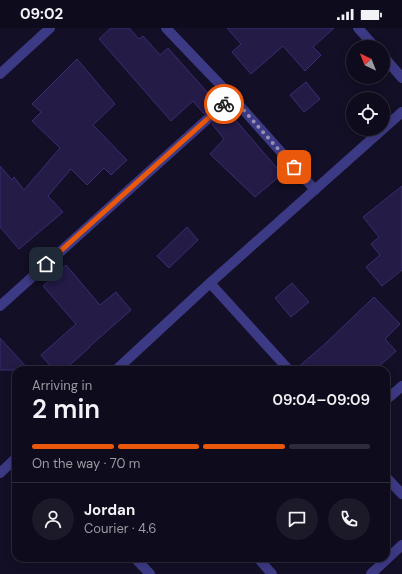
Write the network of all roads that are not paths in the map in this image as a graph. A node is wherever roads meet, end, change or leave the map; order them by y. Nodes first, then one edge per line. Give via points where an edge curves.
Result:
1 (50, 28) edge
2 (166, 28) edge
3 (358, 28) edge
4 (369, 40) edge
5 (390, 64) edge
6 (0, 74) edge
7 (402, 78) edge
8 (232, 97) junction
9 (402, 112) edge
10 (390, 123) edge
11 (375, 136) edge
12 (314, 190) junction
13 (210, 283) junction
14 (0, 306) edge
15 (120, 366) edge
16 (285, 366) edge
17 (402, 386) edge
18 (390, 396) edge
19 (12, 462) edge
20 (0, 473) edge
21 (390, 481) edge
22 (402, 494) edge
23 (402, 545) edge
24 (390, 556) edge
25 (139, 562) edge
26 (262, 562) edge
27 (384, 562) edge
28 (150, 574) edge
29 (272, 574) edge
30 (371, 574) edge

1 - 6 street
2 - 8 street
3 - 4 street
5 - 7 street
8 - 12 street
8 - 14 street
9 - 10 street
11 - 12 street
12 - 13 street
13 - 15 street
13 - 16 street
17 - 18 street
19 - 20 street
21 - 22 street
23 - 24 street
25 - 28 street
26 - 29 street
27 - 30 street

